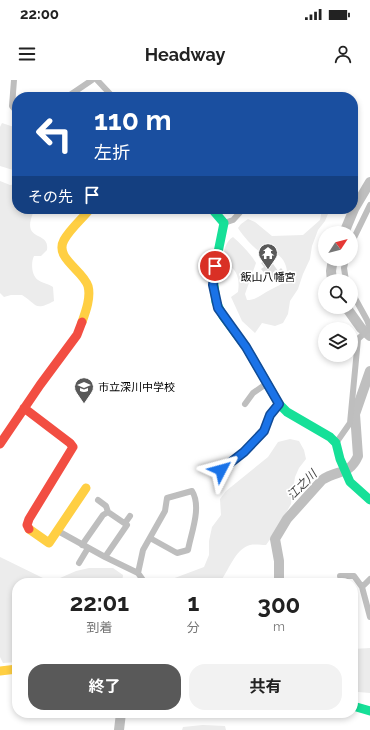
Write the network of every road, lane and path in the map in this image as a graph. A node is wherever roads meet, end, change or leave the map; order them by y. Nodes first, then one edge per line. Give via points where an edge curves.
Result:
1 (14, 80) edge
2 (92, 80) edge
3 (98, 80) edge
4 (13, 92) edge
5 (74, 92) edge
6 (109, 92) edge
7 (370, 205) edge
8 (86, 214) edge
9 (216, 214) edge
10 (238, 214) edge
11 (224, 223) junction
12 (358, 230) edge
13 (358, 304) edge
14 (266, 384) junction
15 (245, 404) dead end
16 (279, 404) junction
17 (24, 408) junction
18 (336, 443) junction
19 (0, 444) edge
20 (221, 470) dead end
21 (86, 488) dead end
22 (98, 500) dead end
23 (370, 500) edge
24 (108, 512) junction
25 (130, 516) dead end
26 (124, 523) junction
27 (58, 531) junction
28 (150, 538) junction
29 (82, 545) junction
30 (88, 548) junction
31 (104, 557) junction
32 (78, 563) dead end
33 (138, 573) junction
34 (340, 576) dead end
35 (142, 578) edge
36 (355, 578) edge
37 (370, 579) edge
38 (358, 582) edge
39 (362, 587) junction
40 (370, 617) edge
41 (12, 670) edge
42 (0, 671) edge
43 (358, 707) edge
44 (370, 711) edge

1 - 4 street
2 - 5 street
3 - 6 street
7 - 12 street
8 - 17 street via 62,246 64,258 83,276 88,285 88,298 81,326
9 - 11 street
10 - 11 street via 233,220
11 - 14 street via 213,277 215,297 223,316 246,347
13 - 18 street via 370,328 358,339 350,423
14 - 15 street
14 - 16 street
16 - 18 street via 287,412
16 - 20 street via 270,415 264,431 244,452
17 - 19 street
17 - 27 street via 73,447 27,525 49,543
18 - 23 street via 350,482
21 - 27 street
22 - 24 street via 106,506
24 - 26 street
24 - 29 street via 103,514
25 - 26 street
26 - 31 street via 127,525
27 - 29 street
28 - 28 street via 165,511 167,498 192,491 196,511 188,550 177,553
28 - 33 street via 143,550
29 - 30 street
30 - 31 street
30 - 32 street
31 - 33 street
33 - 35 street
34 - 36 street
37 - 39 street
38 - 39 street
39 - 40 street
41 - 42 street
43 - 44 street

